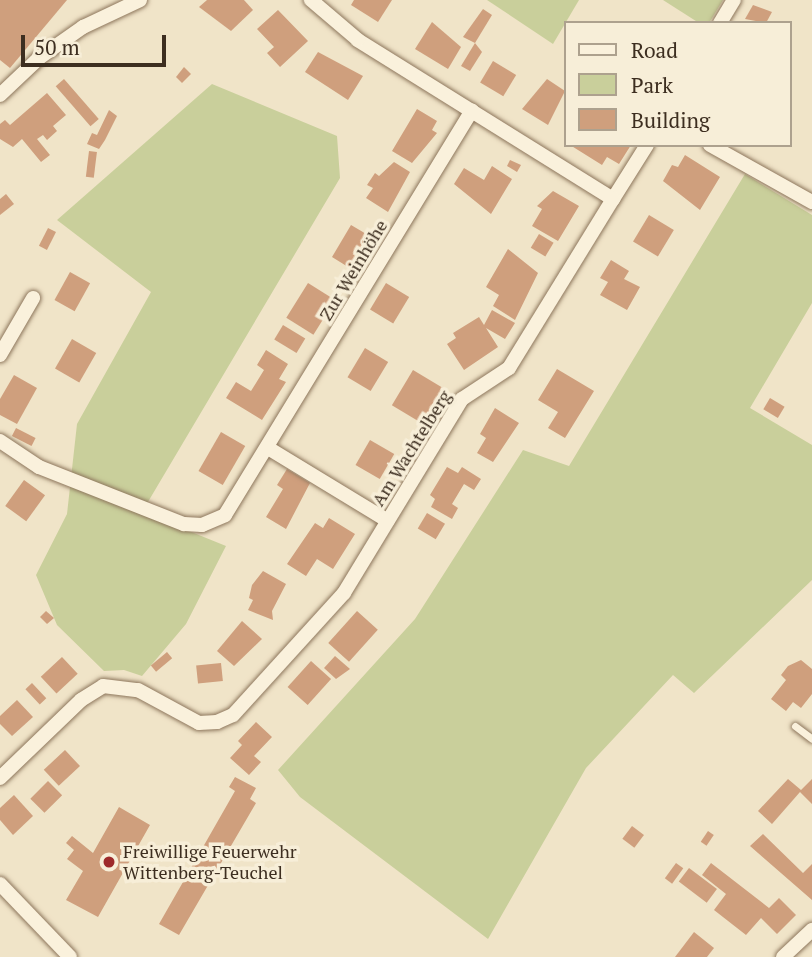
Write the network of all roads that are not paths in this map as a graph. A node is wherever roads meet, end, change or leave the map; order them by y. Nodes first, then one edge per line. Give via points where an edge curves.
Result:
1 (140, 0) edge
2 (311, 0) edge
3 (734, 0) edge
4 (721, 21) edge
5 (0, 94) edge
6 (472, 111) junction
7 (646, 147) edge
8 (714, 147) edge
9 (613, 200) junction
10 (812, 202) edge
11 (33, 298) dead end
12 (0, 355) edge
13 (0, 441) edge
14 (268, 448) junction
15 (388, 521) junction
16 (795, 726) dead end
17 (812, 739) edge
18 (0, 778) edge
19 (0, 884) edge
20 (812, 930) edge
21 (70, 957) edge
22 (783, 957) edge

1 - 5 street via 83,27 39,58
2 - 6 street via 340,28
3 - 4 street
6 - 9 street
6 - 14 street, Zur Weinhöhe
7 - 9 street, Am Wachtelberg
8 - 10 street
9 - 15 street, Am Wachtelberg via 519,355 499,377 462,399
11 - 12 street
13 - 14 street, Zur Weinhöhe via 55,474 193,525 225,515
14 - 15 street
15 - 18 street, Am Wachtelberg via 344,593 233,715 217,723 199,723 138,690 103,686 81,700
16 - 17 lane
19 - 21 street
20 - 22 street

